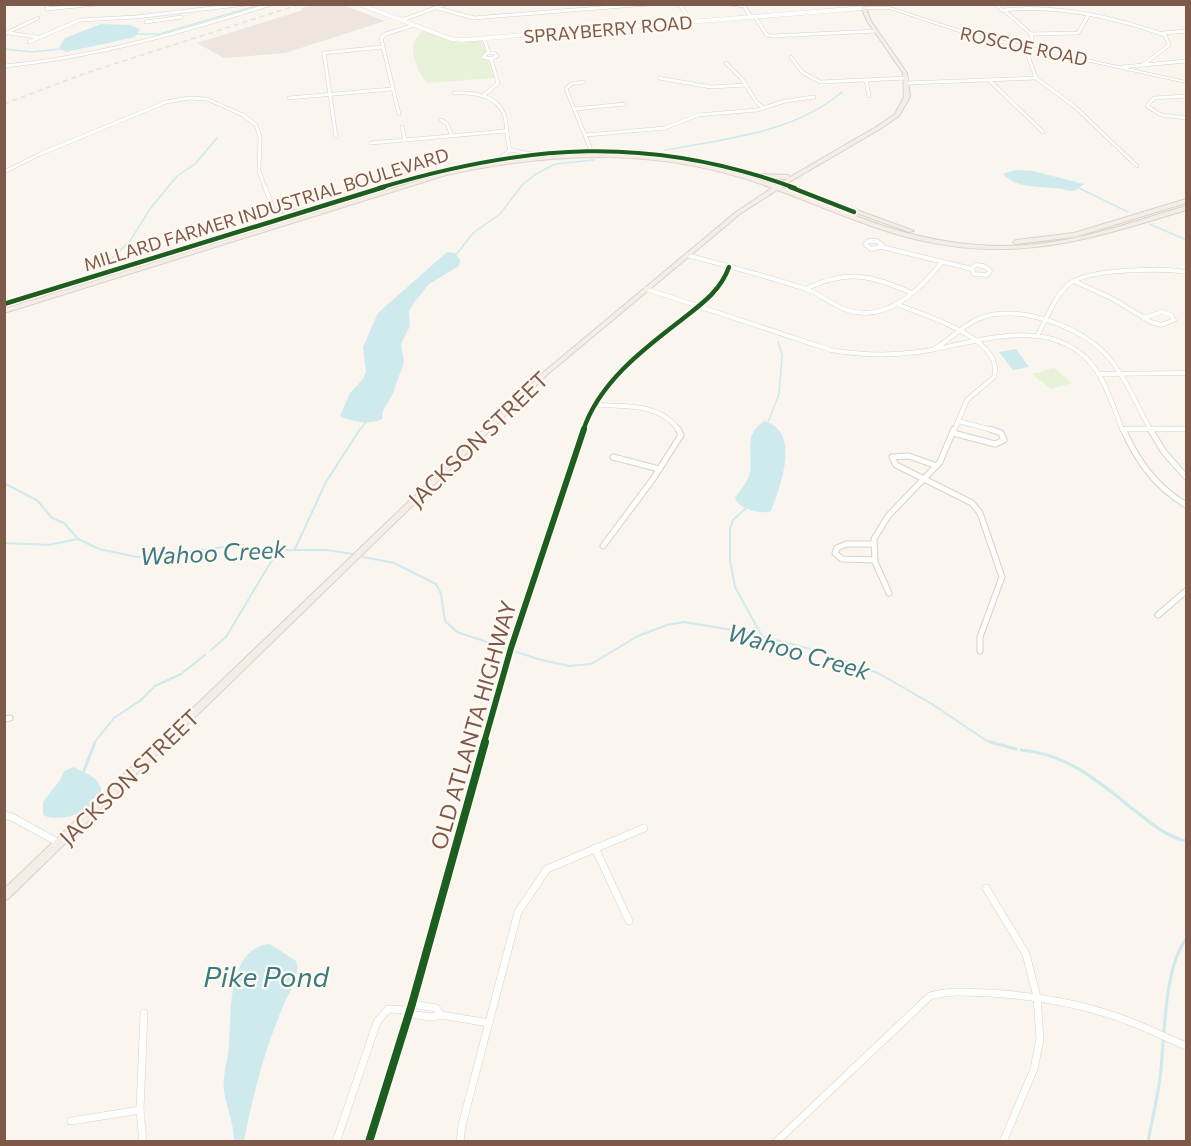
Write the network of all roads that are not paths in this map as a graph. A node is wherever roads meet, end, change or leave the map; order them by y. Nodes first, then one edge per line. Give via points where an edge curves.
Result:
1 (48, 4) edge
2 (96, 4) edge
3 (246, 4) edge
4 (271, 4) edge
5 (359, 4) edge
6 (446, 4) edge
7 (648, 4) edge
8 (680, 4) edge
9 (730, 4) edge
10 (996, 4) edge
11 (1059, 4) edge
12 (863, 6) edge
13 (437, 8) junction
14 (1003, 11) junction
15 (1060, 11) junction
16 (163, 14) junction
17 (1088, 16) junction
18 (181, 17) dead end
19 (753, 17) junction
20 (38, 18) dead end
21 (165, 19) junction
22 (402, 21) junction
23 (146, 22) dead end
24 (692, 22) junction
25 (25, 25) junction
26 (414, 25) junction
27 (33, 26) dead end
28 (876, 31) junction
29 (1186, 31) edge
30 (6, 33) edge
31 (1075, 33) junction
32 (1163, 33) junction
33 (1031, 34) junction
34 (1082, 37) dead end
35 (37, 38) junction
36 (484, 39) junction
37 (29, 42) dead end
38 (382, 47) junction
39 (1029, 47) junction
40 (489, 53) junction
41 (791, 57) dead end
42 (491, 59) junction
43 (1186, 61) edge
44 (726, 63) dead end
45 (1143, 65) junction
46 (4, 66) edge
47 (1122, 67) junction
48 (658, 78) dead end
49 (1036, 78) junction
50 (866, 80) junction
51 (907, 81) junction
52 (990, 81) junction
53 (584, 82) dead end
54 (1186, 82) edge
55 (746, 85) junction
56 (392, 89) junction
57 (454, 93) dead end
58 (330, 94) junction
59 (484, 95) junction
60 (869, 96) dead end
61 (1186, 96) edge
62 (814, 97) dead end
63 (289, 98) dead end
64 (625, 105) dead end
65 (764, 108) junction
66 (574, 109) junction
67 (399, 114) dead end
68 (1186, 118) edge
69 (441, 120) dead end
70 (402, 127) dead end
71 (506, 131) junction
72 (1043, 132) dead end
73 (586, 135) junction
74 (452, 136) junction
75 (336, 137) dead end
76 (405, 140) junction
77 (371, 144) dead end
78 (510, 150) junction
79 (593, 153) junction
80 (532, 154) junction
81 (502, 157) junction
82 (1137, 166) dead end
83 (4, 172) edge
84 (794, 177) junction
85 (757, 178) junction
86 (779, 185) junction
87 (802, 191) junction
88 (794, 195) junction
89 (762, 196) junction
90 (1186, 201) edge
91 (318, 207) junction
92 (1186, 208) edge
93 (273, 210) junction
94 (278, 223) junction
95 (882, 247) dead end
96 (687, 255) junction
97 (942, 262) junction
98 (729, 267) junction
99 (972, 268) dead end
100 (1186, 272) edge
101 (1074, 281) junction
102 (805, 288) junction
103 (646, 289) junction
104 (912, 293) junction
105 (4, 304) edge
106 (896, 304) junction
107 (699, 307) junction
108 (4, 311) edge
109 (1144, 318) junction
110 (1047, 321) junction
111 (961, 331) junction
112 (1037, 336) junction
113 (978, 342) junction
114 (935, 349) junction
115 (1186, 373) edge
116 (1098, 374) junction
117 (1119, 375) junction
118 (594, 405) junction
119 (958, 421) junction
120 (1123, 429) junction
121 (1151, 429) junction
122 (1186, 429) edge
123 (953, 433) junction
124 (614, 457) dead end
125 (937, 466) junction
126 (659, 468) junction
127 (1186, 477) edge
128 (926, 481) junction
129 (1186, 505) edge
130 (873, 544) junction
131 (603, 546) dead end
132 (875, 560) junction
133 (1186, 591) edge
134 (890, 593) dead end
135 (1158, 615) dead end
136 (980, 651) dead end
137 (500, 682) joint
138 (4, 816) edge
139 (644, 828) dead end
140 (61, 844) junction
141 (595, 848) junction
142 (986, 888) dead end
143 (4, 896) edge
144 (629, 921) dead end
145 (1037, 997) junction
146 (410, 1009) junction
147 (144, 1013) dead end
148 (441, 1015) joint
149 (489, 1023) junction
150 (1186, 1046) edge
151 (140, 1110) junction
152 (71, 1121) dead end
153 (143, 1142) edge
154 (336, 1142) edge
155 (369, 1142) edge
156 (460, 1142) edge
157 (776, 1142) edge
158 (1004, 1142) edge

1 - 2 street via 46,8 50,10
3 - 16 street
4 - 46 street via 139,45 65,60
5 - 22 street, SPRAYBERRY ROAD
6 - 13 street
7 - 13 street via 474,18
8 - 24 street
9 - 19 street via 744,6
10 - 14 street
11 - 15 street
12 - 19 street, SPRAYBERRY ROAD
12 - 28 main road
12 - 39 main road, ROSCOE ROAD via 890,8 952,29
13 - 22 street
14 - 15 street
14 - 33 street
15 - 17 street
16 - 21 street
16 - 35 street via 80,20
17 - 31 street
17 - 32 street
18 - 21 street
19 - 24 street, SPRAYBERRY ROAD
19 - 28 street via 767,35 773,36
20 - 25 street
21 - 23 street
22 - 26 street, SPRAYBERRY ROAD
24 - 36 street, SPRAYBERRY ROAD
25 - 27 street
25 - 30 street
26 - 36 street, SPRAYBERRY ROAD via 454,39
26 - 38 street via 384,34
28 - 51 main road via 902,66
29 - 32 street
30 - 35 street
31 - 33 street
31 - 34 street
32 - 45 street via 1169,45
33 - 39 street
35 - 37 street
36 - 40 street
38 - 56 street
38 - 58 street via 324,53
39 - 47 main road, ROSCOE ROAD
39 - 49 street via 1027,60
40 - 42 street via 483,57
40 - 42 street via 497,55
41 - 50 street via 802,72 820,82
42 - 59 street via 498,83
43 - 45 street
44 - 55 street
45 - 47 street
47 - 54 main road, ROSCOE ROAD
48 - 55 street via 711,87
49 - 52 street
49 - 82 street via 1074,106
50 - 51 street
50 - 60 street
51 - 52 street
51 - 84 main road, JACKSON STREET via 905,105 887,123
52 - 72 street
53 - 66 street via 566,88
55 - 65 street
56 - 58 street
56 - 67 street
57 - 59 street
58 - 63 street
58 - 75 street
59 - 71 street via 502,111
61 - 68 street via 1150,100 1147,106 1161,116
62 - 65 street
64 - 66 street
65 - 73 street via 698,115 665,128
66 - 73 street
69 - 74 street
70 - 76 street
71 - 74 street
71 - 78 street
73 - 79 street
74 - 76 street
76 - 77 street
78 - 80 street
78 - 81 street
79 - 80 main road, MILLARD FARMER INDUSTRIAL BOULEVARD
79 - 85 main road, MILLARD FARMER INDUSTRIAL BOULEVARD via 673,156
79 - 94 main road, MILLARD FARMER INDUSTRIAL BOULEVARD via 473,167
80 - 81 main road, MILLARD FARMER INDUSTRIAL BOULEVARD
81 - 91 main road, MILLARD FARMER INDUSTRIAL BOULEVARD via 433,172
83 - 93 street via 166,102 200,98 243,115 256,126 260,137 259,171
84 - 85 main road
84 - 86 main road, JACKSON STREET
84 - 87 main road
85 - 86 main road, MILLARD FARMER INDUSTRIAL BOULEVARD
85 - 89 main road via 764,189
86 - 87 main road, MILLARD FARMER INDUSTRIAL BOULEVARD
86 - 88 main road, MILLARD FARMER INDUSTRIAL BOULEVARD
86 - 89 main road, JACKSON STREET
87 - 90 main road, MILLARD FARMER INDUSTRIAL BOULEVARD via 899,228 950,239 990,242 1066,237
88 - 89 main road
88 - 92 main road, MILLARD FARMER INDUSTRIAL BOULEVARD via 890,232 935,242 997,248 1079,241
89 - 96 main road, JACKSON STREET
91 - 93 main road via 290,213
91 - 94 main road, MILLARD FARMER INDUSTRIAL BOULEVARD
93 - 94 street
94 - 105 main road, MILLARD FARMER INDUSTRIAL BOULEVARD
94 - 108 main road, MILLARD FARMER INDUSTRIAL BOULEVARD
95 - 97 street
96 - 98 street
96 - 103 main road, JACKSON STREET
97 - 99 street
97 - 104 street via 926,284
98 - 102 street
98 - 107 street, OLD ATLANTA HIGHWAY via 718,289
100 - 101 street via 1145,269
101 - 109 street
101 - 110 street via 1062,293
102 - 104 street via 849,274 884,280
102 - 106 street via 861,313 883,311
103 - 107 street
103 - 140 main road, JACKSON STREET via 547,372
104 - 106 street
106 - 111 street
107 - 114 street via 853,355 886,356
107 - 118 street, OLD ATLANTA HIGHWAY via 673,326
109 - 109 street via 1161,325 1174,320 1162,312
110 - 111 street via 1004,314 979,319
110 - 112 street
110 - 117 street via 1088,339 1109,357
111 - 113 street
111 - 114 street
112 - 113 street via 1007,334
112 - 116 street via 1083,354
113 - 114 street
113 - 119 street via 994,358 996,373 991,382 968,398
115 - 117 street
116 - 117 street
116 - 120 street
117 - 121 street
118 - 126 street via 654,412 674,423 681,435
118 - 137 street, OLD ATLANTA HIGHWAY
119 - 123 street
119 - 123 street via 997,431 1004,440 995,444
120 - 121 street
120 - 129 street via 1145,473 1170,497
121 - 122 street
121 - 127 street
123 - 125 street
124 - 126 street
125 - 128 street
125 - 128 street via 909,456 892,457 896,465
126 - 131 street
128 - 130 street via 880,526
128 - 136 street via 975,505 1000,568 1002,577 980,637
130 - 132 street
130 - 132 street via 846,544 835,553 842,559
132 - 134 street
133 - 135 street
137 - 146 street, OLD ATLANTA HIGHWAY
138 - 140 street
139 - 141 street
140 - 143 main road, JACKSON STREET
141 - 144 street
141 - 149 street via 547,869 518,912
142 - 145 street via 1026,954
145 - 150 street via 1132,1022
145 - 157 street via 954,991 930,996
145 - 158 street via 1041,1039 1034,1069
146 - 148 street via 431,1017
146 - 154 street via 388,1009 377,1022
146 - 155 street, OLD ATLANTA HIGHWAY
147 - 151 street
148 - 149 street
149 - 156 street
151 - 152 street
151 - 153 street

